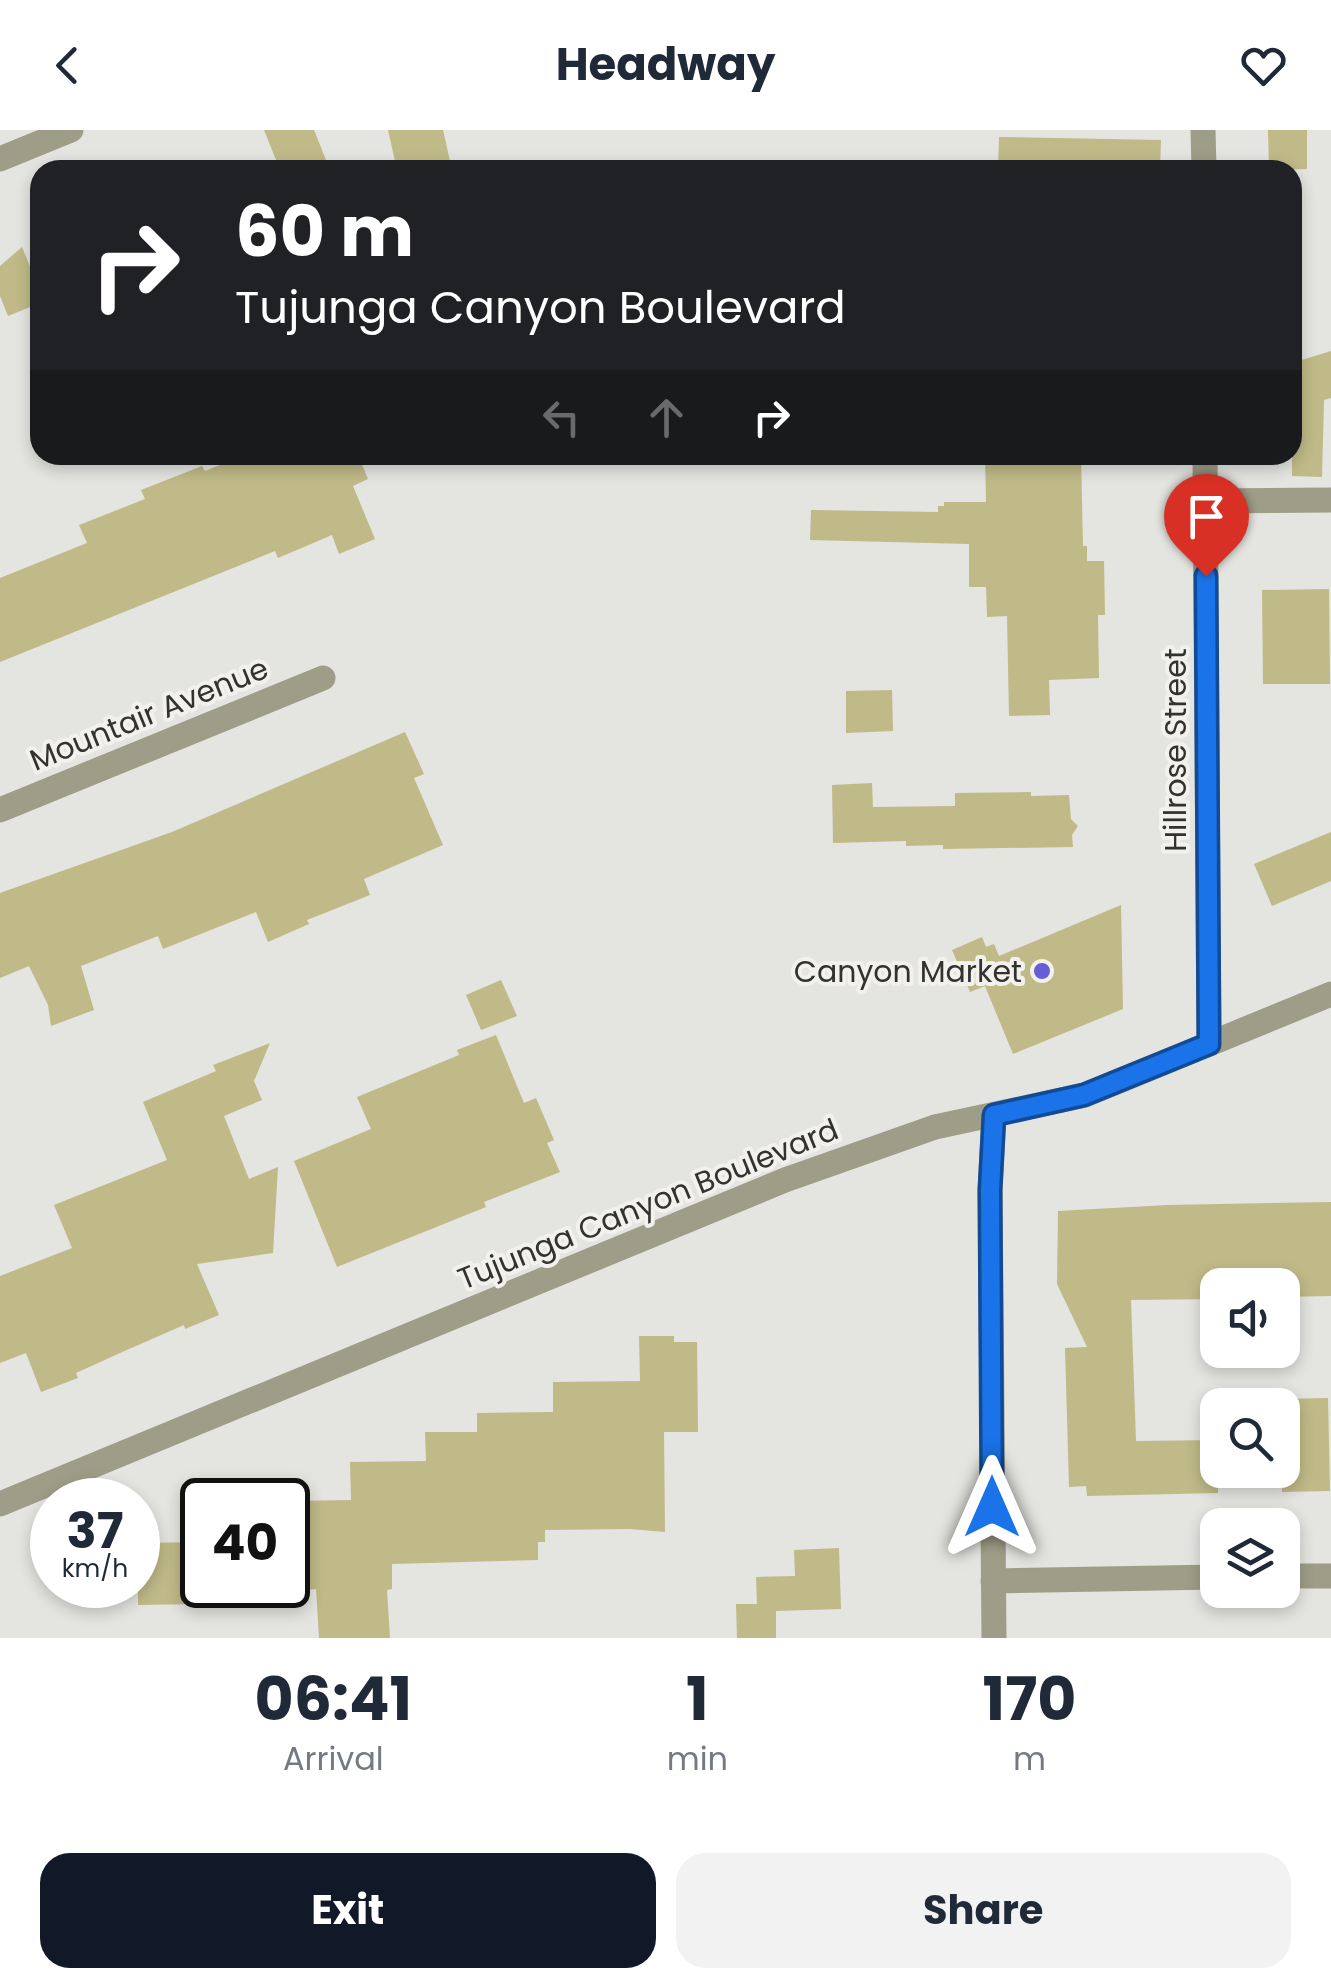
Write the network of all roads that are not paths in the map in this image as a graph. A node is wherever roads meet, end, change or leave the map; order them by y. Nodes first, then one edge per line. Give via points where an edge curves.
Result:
1 (71, 130) edge
2 (1203, 130) edge
3 (0, 159) edge
4 (1204, 160) edge
5 (1205, 465) edge
6 (1331, 500) edge
7 (1206, 502) junction
8 (323, 678) dead end
9 (0, 810) edge
10 (1331, 994) edge
11 (1209, 1044) junction
12 (994, 1115) junction
13 (0, 1504) edge
14 (1300, 1576) edge
15 (1331, 1576) edge
16 (1200, 1578) edge
17 (993, 1581) junction
18 (994, 1638) edge

1 - 3 street
2 - 4 street
5 - 7 street, Hillrose Street
6 - 7 street
7 - 11 street, Hillrose Street
8 - 9 street, Mountair Avenue
10 - 11 street, Tujunga Canyon Boulevard
11 - 12 street, Tujunga Canyon Boulevard via 1084,1095
12 - 13 street, Tujunga Canyon Boulevard via 935,1127 785,1180
12 - 17 street
14 - 15 street
16 - 17 street
17 - 18 street

